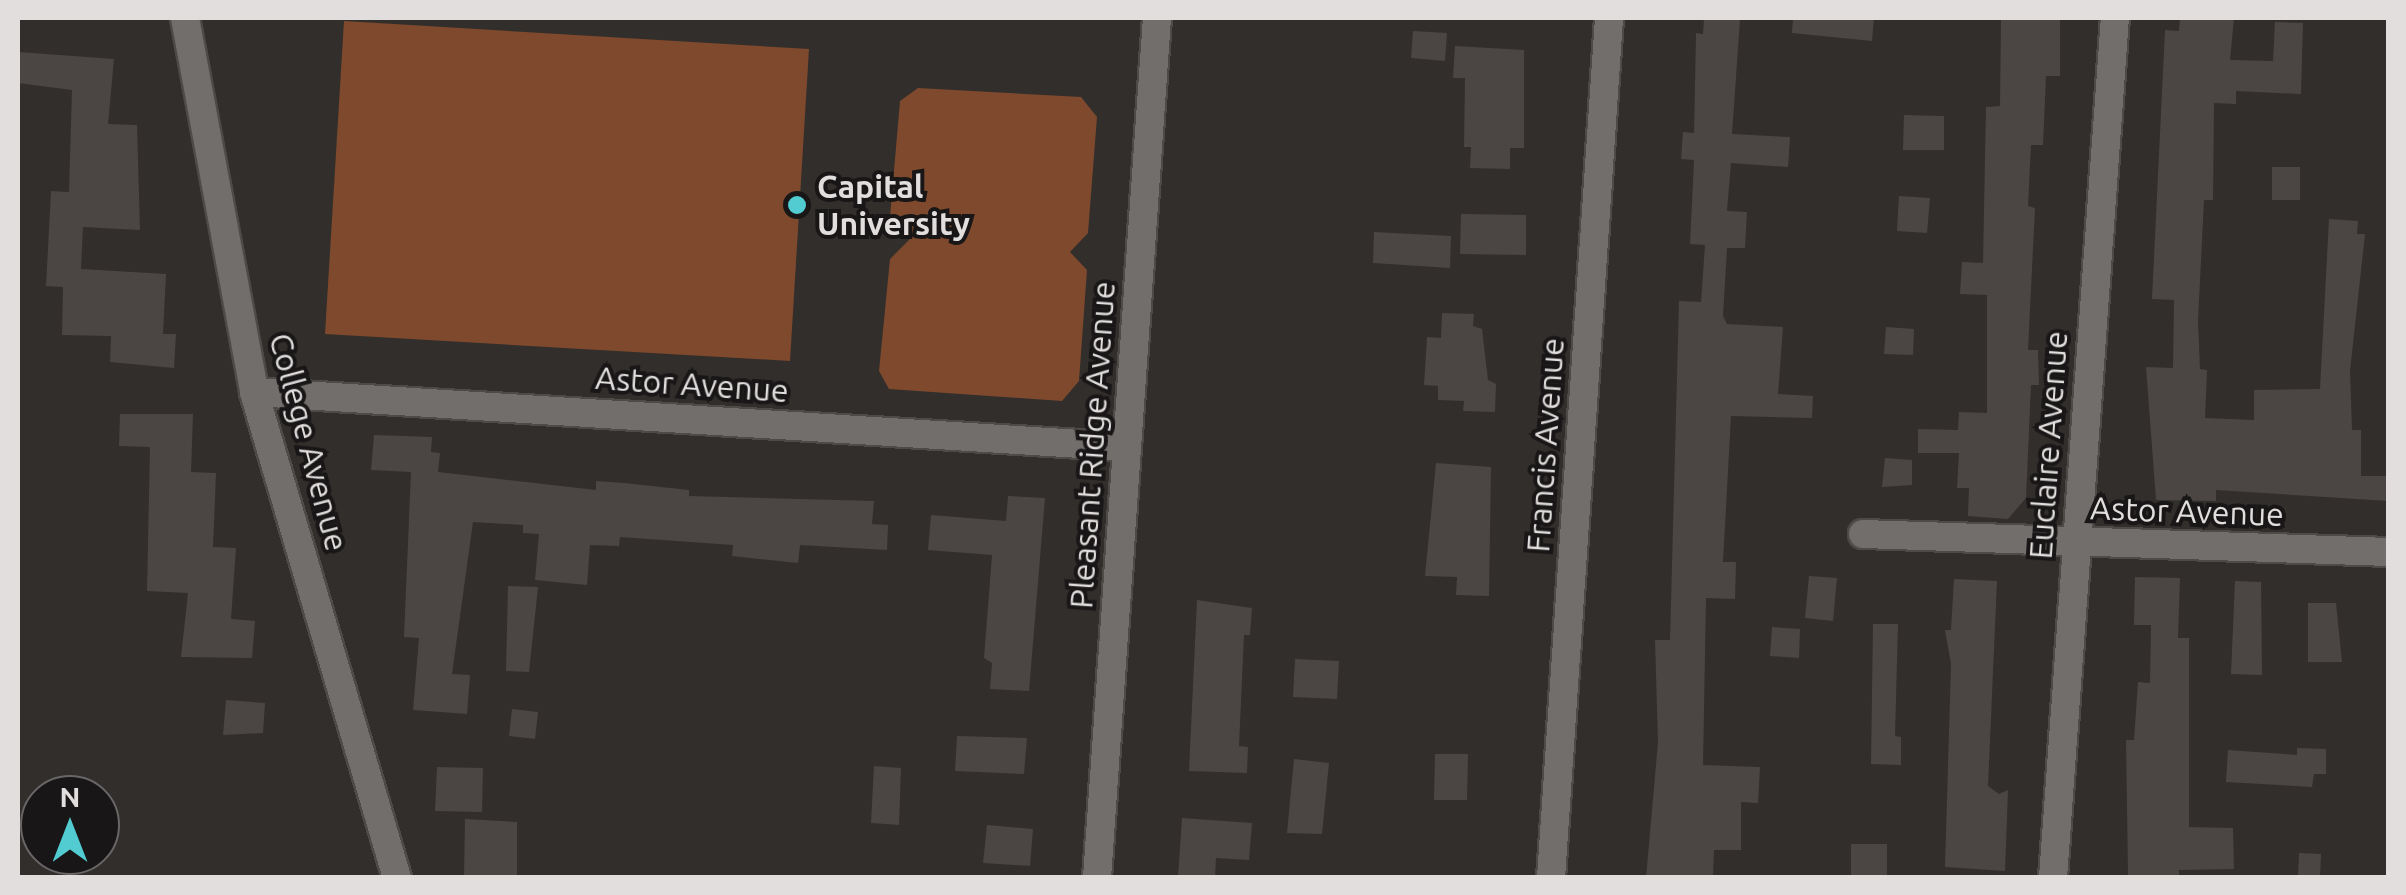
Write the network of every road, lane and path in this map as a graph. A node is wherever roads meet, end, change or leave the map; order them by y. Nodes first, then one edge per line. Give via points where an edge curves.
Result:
1 (184, 18) edge
2 (1157, 18) edge
3 (1609, 18) edge
4 (2114, 18) edge
5 (254, 392) junction
6 (1127, 448) junction
7 (1863, 534) dead end
8 (2076, 542) junction
9 (2388, 552) edge
10 (398, 878) edge
11 (1097, 878) edge
12 (1551, 878) edge
13 (2053, 878) edge

1 - 5 street, College Avenue
2 - 6 street, Pleasant Ridge Avenue
3 - 12 street, Francis Avenue
4 - 8 street, Euclaire Avenue
5 - 6 street, Astor Avenue
5 - 10 street, College Avenue
6 - 11 street, Pleasant Ridge Avenue
7 - 8 street, Astor Avenue
8 - 9 street, Astor Avenue
8 - 13 street, Euclaire Avenue

